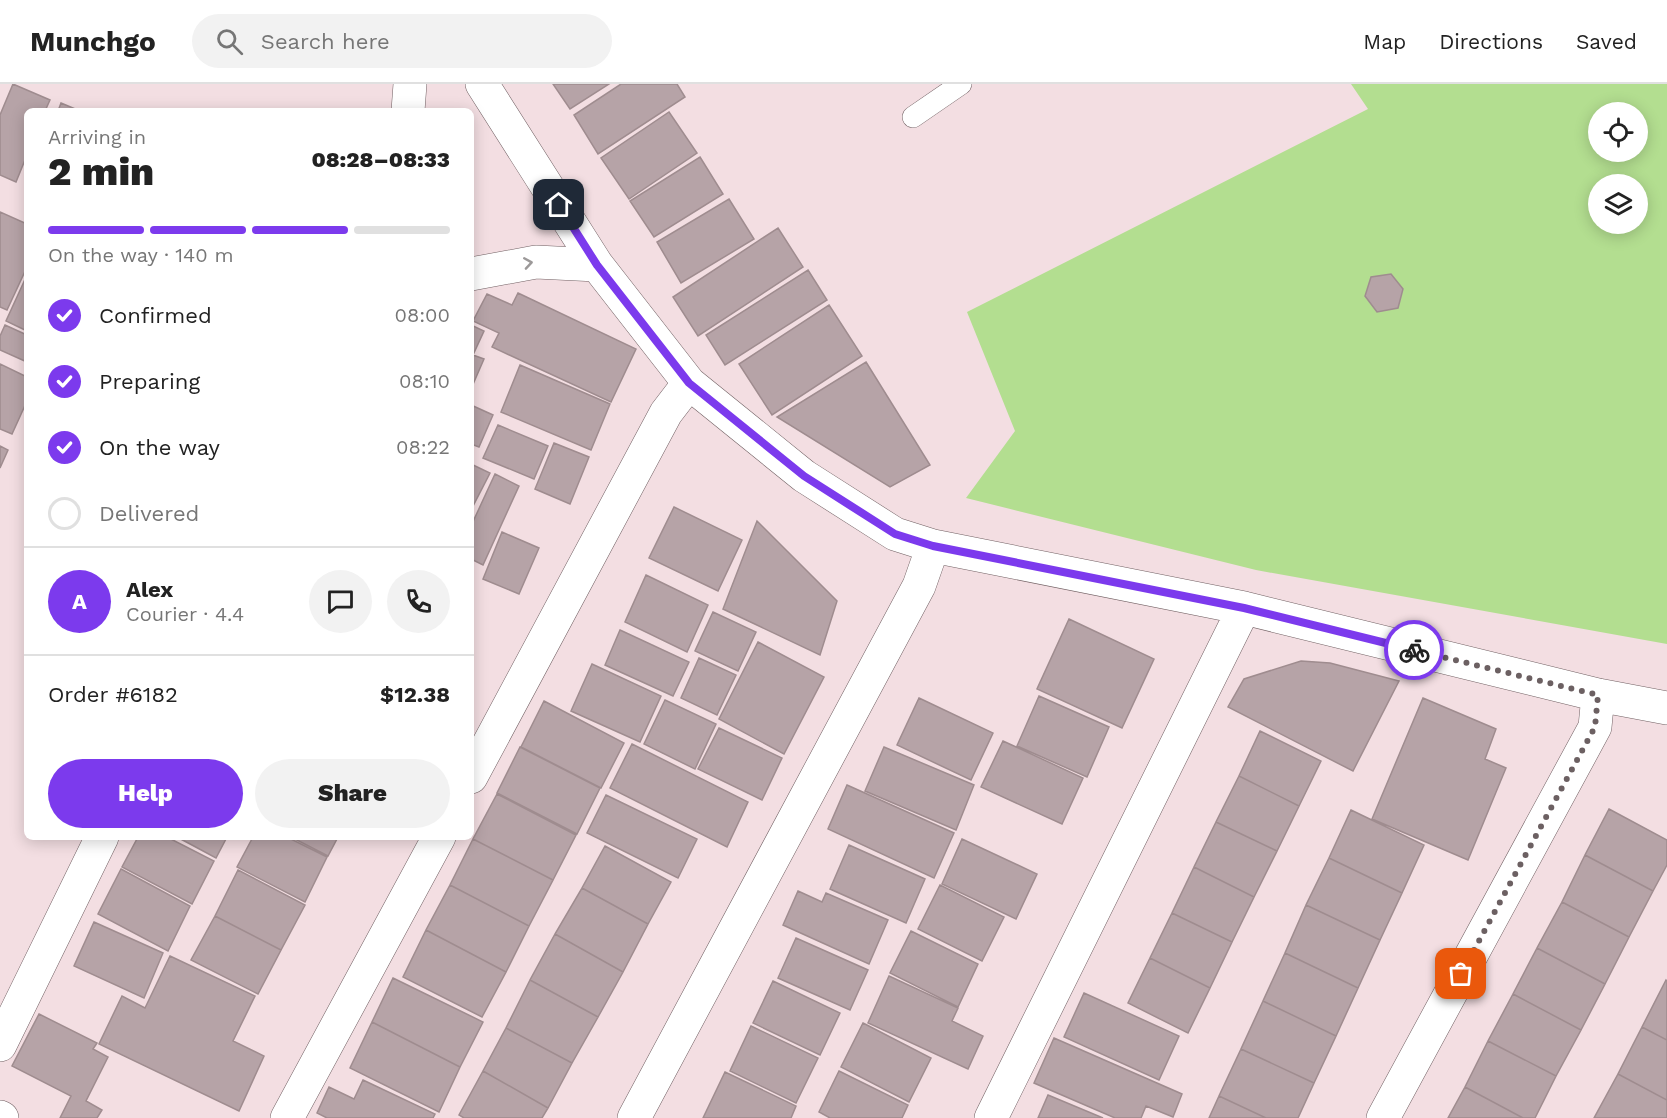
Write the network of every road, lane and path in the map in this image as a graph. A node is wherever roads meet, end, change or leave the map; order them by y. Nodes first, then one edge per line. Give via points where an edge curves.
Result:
1 (410, 84) edge
2 (482, 84) edge
3 (961, 84) edge
4 (408, 108) edge
5 (913, 117) dead end
6 (597, 265) junction
7 (474, 273) edge
8 (689, 383) junction
9 (933, 546) junction
10 (1244, 608) junction
11 (1598, 695) junction
12 (1667, 708) edge
13 (474, 771) edge
14 (101, 840) edge
15 (437, 840) edge
16 (0, 1045) edge
17 (287, 1118) edge
18 (634, 1118) edge
19 (992, 1118) edge
20 (1383, 1118) edge

1 - 4 street
2 - 6 street
3 - 5 lane
7 -> 6 street via 536,262
6 - 8 street
8 - 9 street via 804,476 895,534
8 - 13 street via 666,413
9 - 10 street
9 - 18 street via 919,586
10 - 11 street
10 - 19 street
11 - 12 street
11 - 20 street via 1595,727
14 - 16 street
15 - 17 street

